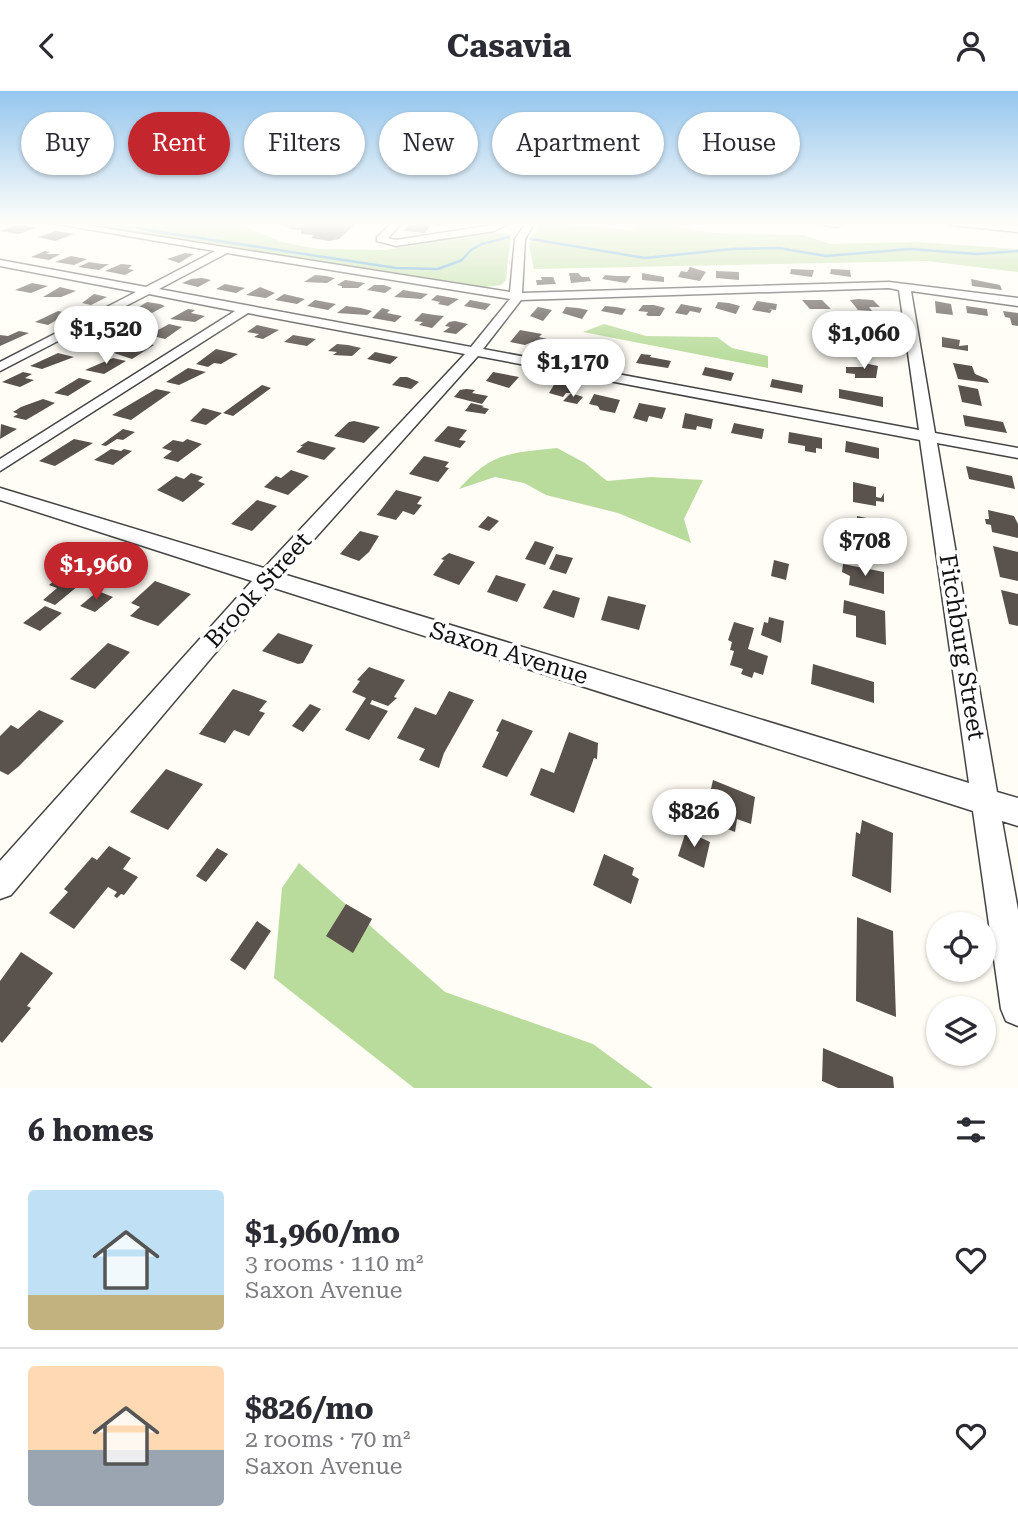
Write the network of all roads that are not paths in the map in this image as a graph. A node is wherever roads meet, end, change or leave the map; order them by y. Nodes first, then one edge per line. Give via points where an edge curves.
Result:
1 (29, 269) edge
2 (191, 269) edge
3 (341, 269) edge
4 (517, 269) edge
5 (904, 286) junction
6 (148, 291) junction
7 (517, 297) junction
8 (1018, 302) edge
9 (247, 309) junction
10 (475, 351) junction
11 (0, 367) edge
12 (929, 437) junction
13 (1018, 453) edge
14 (0, 466) edge
15 (0, 494) edge
16 (268, 577) junction
17 (987, 803) junction
18 (1018, 812) edge
19 (0, 884) edge
20 (1018, 1009) edge

1 - 6 street
2 - 6 street
3 - 7 street
4 - 7 street
5 - 7 street
5 - 8 street
5 - 12 street, Fitchburg Street
6 - 9 street
6 - 11 street
7 - 10 street, Brook Street
9 - 10 street
9 - 14 street
10 - 12 street
10 - 16 street, Brook Street
12 - 13 street
12 - 17 street, Fitchburg Street
15 - 16 street, Saxon Avenue
16 - 17 street, Saxon Avenue
16 - 19 street, Brook Street
17 - 18 street, Saxon Avenue
17 - 20 street, Fitchburg Street

